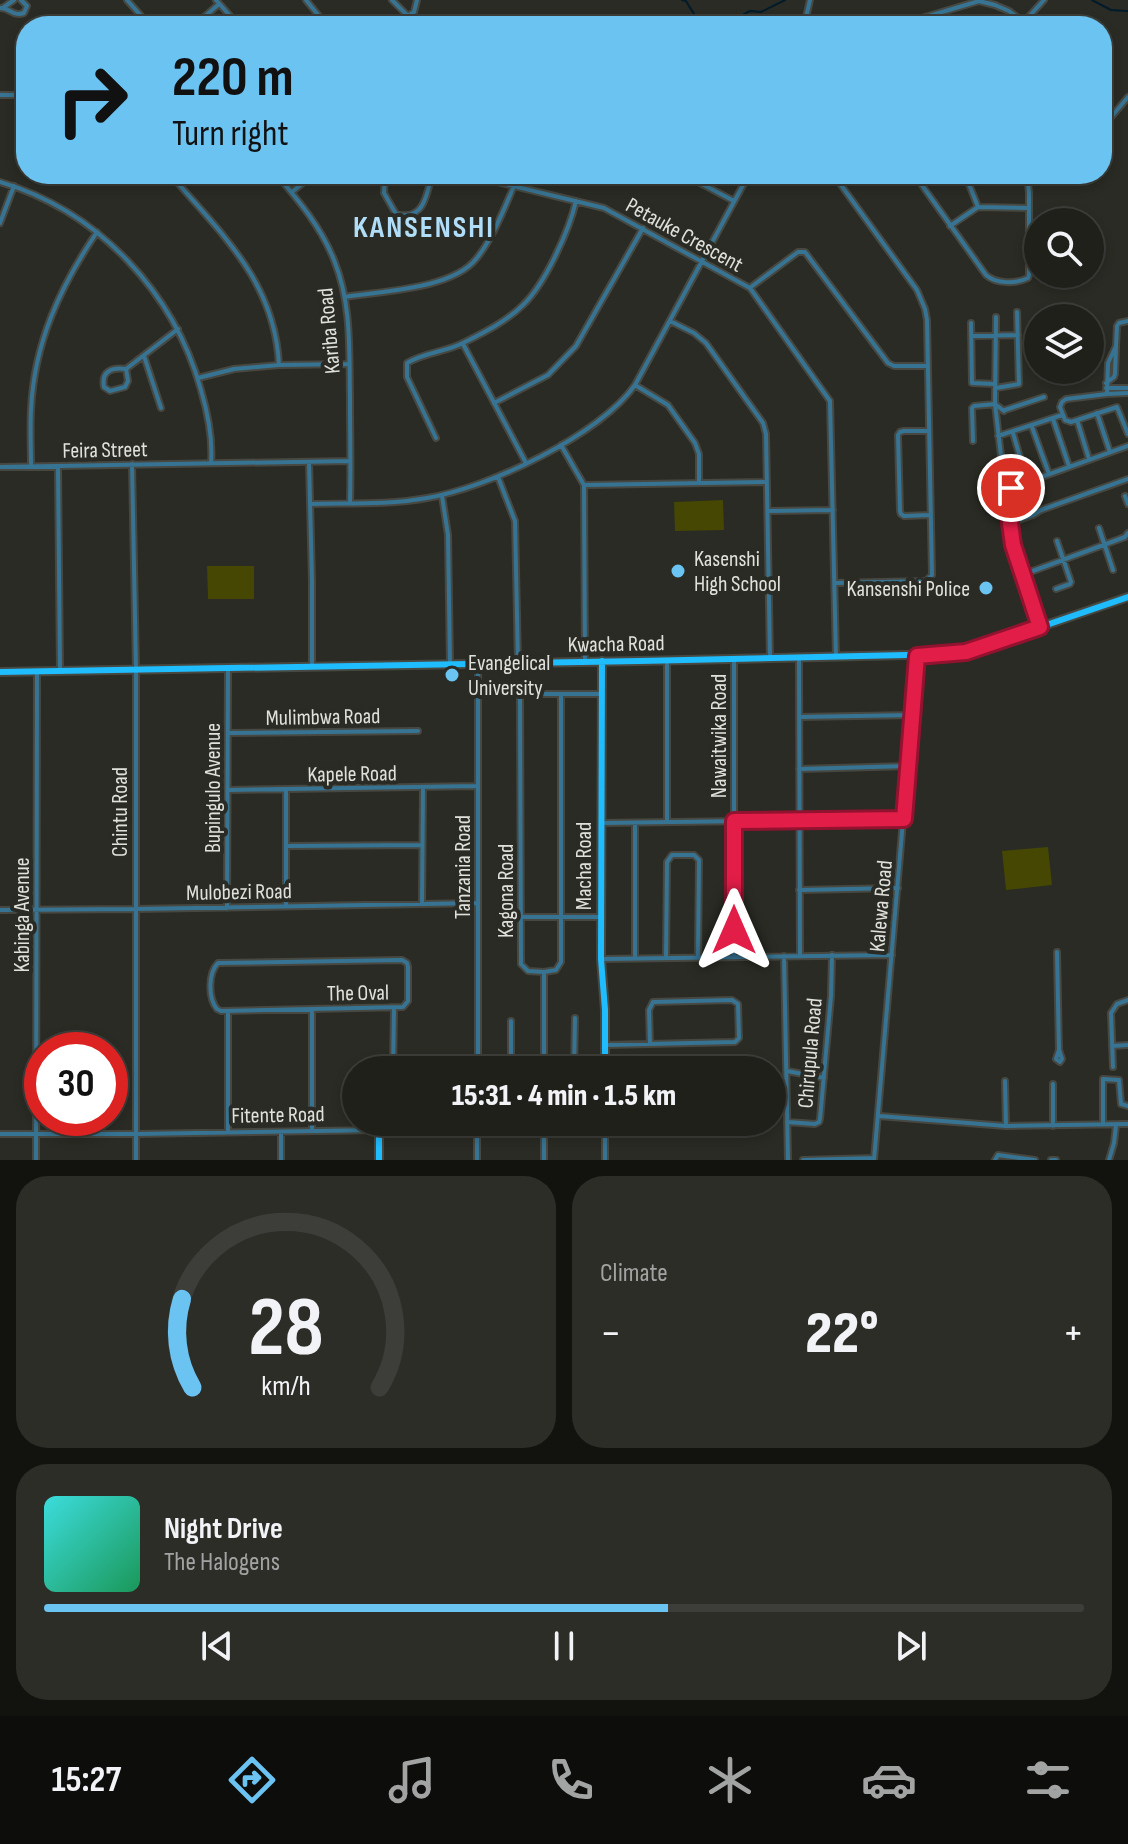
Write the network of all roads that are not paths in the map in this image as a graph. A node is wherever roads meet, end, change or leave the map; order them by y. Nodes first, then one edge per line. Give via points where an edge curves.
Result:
1 (14, 0) edge
2 (21, 0) edge
3 (127, 0) edge
4 (392, 0) edge
5 (417, 0) edge
6 (1044, 0) edge
7 (996, 2) edge
8 (2, 8) edge
9 (140, 16) edge
10 (408, 16) joint
11 (929, 16) edge
12 (1014, 16) edge
13 (1031, 16) edge
14 (1128, 97) edge
15 (1112, 116) edge
16 (0, 182) edge
17 (179, 184) edge
18 (285, 184) edge
19 (302, 184) edge
20 (384, 184) edge
21 (430, 184) edge
22 (508, 184) edge
23 (701, 184) edge
24 (744, 184) edge
25 (840, 184) edge
26 (921, 184) edge
27 (969, 184) edge
28 (1028, 184) edge
29 (14, 186) junction
30 (514, 186) junction
31 (292, 192) junction
32 (576, 201) junction
33 (734, 202) junction
34 (978, 207) junction
35 (1029, 208) joint
36 (0, 223) edge
37 (950, 226) junction
38 (643, 228) junction
39 (97, 232) junction
40 (702, 261) junction
41 (1024, 280) edge
42 (750, 288) junction
43 (345, 297) junction
44 (1017, 312) dead end
45 (996, 317) dead end
46 (670, 321) junction
47 (1128, 321) edge
48 (971, 323) dead end
49 (178, 329) junction
50 (995, 335) junction
51 (1018, 335) junction
52 (971, 336) junction
53 (463, 344) junction
54 (144, 356) junction
55 (349, 364) junction
56 (279, 365) junction
57 (928, 366) junction
58 (126, 369) junction
59 (198, 378) junction
60 (635, 385) junction
61 (996, 386) junction
62 (1106, 388) junction
63 (1128, 391) edge
64 (1044, 397) dead end
65 (494, 403) junction
66 (995, 404) junction
67 (161, 408) dead end
68 (1004, 411) junction
69 (996, 413) junction
70 (1097, 413) junction
71 (1062, 415) junction
72 (1053, 418) junction
73 (1077, 420) junction
74 (1032, 426) junction
75 (928, 431) junction
76 (1013, 432) junction
77 (1128, 434) edge
78 (998, 436) junction
79 (436, 438) dead end
80 (973, 441) dead end
81 (561, 445) junction
82 (1128, 446) edge
83 (1110, 452) junction
84 (1089, 459) junction
85 (350, 461) junction
86 (309, 462) junction
87 (211, 463) junction
88 (526, 463) junction
89 (132, 464) junction
90 (31, 466) junction
91 (58, 466) junction
92 (1069, 466) junction
93 (0, 467) edge
94 (1049, 474) junction
95 (498, 477) junction
96 (1128, 479) edge
97 (1027, 481) junction
98 (766, 482) junction
99 (699, 483) junction
100 (584, 485) junction
101 (1011, 488) junction
102 (442, 496) junction
103 (1125, 496) dead end
104 (350, 503) junction
105 (310, 504) junction
106 (1128, 504) edge
107 (834, 510) junction
108 (768, 511) junction
109 (930, 515) junction
110 (1010, 523) junction
111 (1099, 528) dead end
112 (1127, 535) edge
113 (1057, 541) dead end
114 (1104, 544) junction
115 (1064, 559) junction
116 (1113, 570) dead end
117 (1022, 575) junction
118 (835, 583) junction
119 (1056, 589) dead end
120 (1128, 597) edge
121 (1040, 627) junction
122 (917, 656) junction
123 (836, 657) junction
124 (799, 658) junction
125 (734, 659) junction
126 (770, 659) junction
127 (667, 660) junction
128 (602, 661) junction
129 (585, 662) junction
130 (518, 663) junction
131 (450, 664) junction
132 (478, 664) junction
133 (312, 666) junction
134 (228, 668) junction
135 (136, 669) junction
136 (37, 671) junction
137 (60, 671) junction
138 (0, 672) edge
139 (478, 694) junction
140 (520, 694) junction
141 (601, 694) junction
142 (561, 695) junction
143 (913, 715) junction
144 (799, 717) junction
145 (418, 731) dead end
146 (228, 733) junction
147 (908, 766) junction
148 (799, 769) junction
149 (477, 786) junction
150 (423, 787) junction
151 (228, 790) junction
152 (286, 790) junction
153 (904, 819) junction
154 (799, 820) junction
155 (734, 821) junction
156 (667, 822) junction
157 (601, 823) junction
158 (635, 823) junction
159 (421, 845) junction
160 (287, 846) junction
161 (898, 888) junction
162 (799, 890) junction
163 (478, 903) junction
164 (422, 904) junction
165 (286, 906) junction
166 (227, 908) junction
167 (135, 909) junction
168 (0, 910) edge
169 (37, 910) junction
170 (521, 917) junction
171 (561, 917) junction
172 (601, 917) junction
173 (1057, 952) dead end
174 (832, 955) junction
175 (892, 955) junction
176 (784, 956) junction
177 (800, 956) junction
178 (734, 957) junction
179 (635, 958) junction
180 (666, 958) junction
181 (698, 958) junction
182 (601, 959) junction
183 (544, 972) junction
184 (1128, 1000) edge
185 (394, 1008) junction
186 (312, 1010) junction
187 (228, 1011) junction
188 (575, 1018) dead end
189 (511, 1021) dead end
190 (36, 1032) edge
191 (650, 1044) junction
192 (606, 1045) junction
193 (1128, 1045) edge
194 (1112, 1046) junction
195 (1059, 1050) dead end
196 (393, 1056) edge
197 (478, 1056) edge
198 (511, 1056) edge
199 (544, 1056) edge
200 (574, 1056) edge
201 (606, 1056) edge
202 (786, 1056) edge
203 (1113, 1067) dead end
204 (786, 1071) joint
205 (824, 1078) junction
206 (1005, 1081) dead end
207 (1053, 1084) dead end
208 (1128, 1106) edge
209 (878, 1116) junction
210 (787, 1122) junction
211 (1128, 1124) edge
212 (1103, 1125) junction
213 (1116, 1125) junction
214 (1006, 1126) junction
215 (1053, 1126) junction
216 (312, 1131) junction
217 (342, 1131) edge
218 (281, 1132) junction
219 (228, 1133) junction
220 (0, 1134) edge
221 (128, 1134) edge
222 (136, 1134) junction
223 (24, 1135) edge
224 (36, 1136) edge
225 (379, 1136) edge
226 (477, 1136) edge
227 (544, 1136) edge
228 (605, 1136) edge
229 (874, 1159) edge
230 (36, 1160) edge
231 (136, 1160) edge
232 (281, 1160) edge
233 (379, 1160) edge
234 (477, 1160) edge
235 (544, 1160) edge
236 (605, 1160) edge
237 (788, 1160) edge
238 (803, 1160) edge
239 (995, 1160) edge
240 (1035, 1160) edge
241 (1109, 1160) edge

1 - 8 street
2 - 8 street via 27,6 24,13
3 - 9 street
4 - 10 street
5 - 10 street
6 - 13 street
7 - 11 street via 976,2
7 - 12 street
14 - 15 street
16 - 29 street
17 - 56 street via 255,279 268,306
18 - 31 street, Kariba Road
19 - 31 street
20 - 21 street via 384,193 402,216 423,206
22 - 30 street, Petauke Crescent
23 - 33 street
24 - 33 street
25 - 57 street via 917,290 927,320
26 - 37 street
27 - 34 street
28 - 35 street
29 - 36 street
29 - 39 street
30 - 32 street, Petauke Crescent
30 - 43 street via 477,258 464,271 447,280
31 - 43 street, Kariba Road via 328,245
32 - 38 street, Petauke Crescent
32 - 53 street via 563,240 530,298
33 - 40 street
34 - 35 street
34 - 37 street
37 - 41 street via 990,279
38 - 40 street, Petauke Crescent
38 - 65 street via 576,346 548,375
39 - 49 street via 145,279
39 - 90 street via 63,287 39,350
40 - 42 street, Petauke Crescent
40 - 46 street
42 - 57 street via 805,252 888,363
42 - 107 street via 830,401
43 - 55 street, Kariba Road
44 - 51 street
45 - 50 street
46 - 60 street
46 - 98 street via 706,343 763,423
47 - 62 street via 1118,324
48 - 52 street
49 - 54 street
49 - 59 street
50 - 51 street
50 - 52 street
50 - 61 street
51 - 61 street via 1019,384
52 - 61 street via 972,383
53 - 65 street
53 - 79 street via 407,363 407,377
54 - 58 street
54 - 67 street
55 - 56 street
55 - 85 street, Kariba Road
56 - 59 street
57 - 75 street
58 - 58 street via 110,369 104,387 125,387
59 - 87 street
60 - 81 street via 610,413
60 - 99 street via 668,405 695,443
61 - 66 street
62 - 63 street
62 - 71 street via 1066,399 1060,404
64 - 68 street
65 - 88 street
66 - 68 street
66 - 69 street
66 - 80 street via 972,408
68 - 69 street
69 - 78 street
70 - 73 street
70 - 77 street via 1117,407
70 - 83 street
71 - 72 street
71 - 73 street via 1067,422
72 - 74 street
72 - 92 street
73 - 84 street
74 - 76 street
74 - 94 street
75 - 109 street
75 - 109 street via 898,435 901,514
76 - 78 street
76 - 97 street
78 - 101 street
81 - 88 street
81 - 100 street
82 - 83 street
83 - 84 street
84 - 92 street
85 - 86 street, Feira Street
85 - 104 street, Kariba Road
86 - 87 street, Feira Street
86 - 105 street
87 - 89 street, Feira Street
88 - 95 street
89 - 91 street, Feira Street
89 - 135 street, Chintu Road
90 - 91 street, Feira Street
90 - 93 street, Feira Street
91 - 137 street
92 - 94 street
94 - 97 street
95 - 102 street
95 - 130 street via 515,521
96 - 110 street
97 - 101 street
98 - 99 street
98 - 108 street
99 - 100 street
100 - 129 street
101 - 110 street
102 - 104 street
102 - 131 street via 448,535
103 - 106 street
104 - 105 street
105 - 133 street
107 - 108 street
107 - 118 street
108 - 126 street
109 - 118 street via 930,579
110 - 117 street
111 - 114 street
112 - 114 street
113 - 115 street
114 - 115 street
114 - 116 street
115 - 117 street
115 - 119 street via 1071,582
117 - 121 street
118 - 123 street
120 - 121 main road, Kwacha Road
121 - 122 main road, Kwacha Road via 966,652
122 - 123 main road, Kwacha Road
122 - 143 street, Kalewa Road
123 - 124 main road, Kwacha Road
124 - 126 main road, Kwacha Road
124 - 144 street
125 - 126 main road, Kwacha Road
125 - 127 main road, Kwacha Road
125 - 155 street, Nawaitwika Road
127 - 128 main road, Kwacha Road
127 - 156 street
128 - 129 main road, Kwacha Road
128 - 141 main road, Macha Road
129 - 130 main road, Kwacha Road
130 - 132 main road, Kwacha Road
131 - 132 main road, Kwacha Road
131 - 133 main road, Kwacha Road
132 - 139 street, Tanzania Road
133 - 134 main road, Kwacha Road
134 - 135 main road, Kwacha Road
134 - 146 street, Bupingulo Avenue
135 - 137 main road, Kwacha Road
135 - 167 street, Chintu Road
136 - 137 main road, Kwacha Road
136 - 138 main road, Kwacha Road
136 - 169 street, Kabinga Avenue
139 - 140 street
139 - 149 street, Tanzania Road
140 - 142 street
140 - 170 street, Kagona Road
141 - 142 street
141 - 157 main road, Macha Road
142 - 171 street
143 - 144 street
143 - 147 street, Kalewa Road
144 - 148 street
145 - 146 street, Mulimbwa Road
146 - 151 street, Bupingulo Avenue
147 - 148 street
147 - 153 street, Kalewa Road
148 - 154 street
149 - 150 street, Kapele Road
149 - 163 street, Tanzania Road
150 - 152 street, Kapele Road
150 - 159 street
151 - 152 street, Kapele Road
151 - 166 street, Bupingulo Avenue
152 - 160 street
153 - 154 street
153 - 161 street, Kalewa Road
154 - 155 street
154 - 162 street
155 - 156 street
155 - 178 street, Nawaitwika Road
156 - 158 street
157 - 158 street
157 - 172 main road, Macha Road
158 - 179 street
159 - 160 street
159 - 164 street
160 - 165 street
161 - 162 street
161 - 175 street, Kalewa Road
162 - 177 street
163 - 164 street, Mulobezi Road
163 - 197 street, Tanzania Road
164 - 165 street, Mulobezi Road
165 - 166 street, Mulobezi Road
166 - 167 street, Mulobezi Road
167 - 169 street, Mulobezi Road
167 - 222 street, Chintu Road
168 - 169 street, Mulobezi Road
169 - 190 street, Kabinga Avenue
170 - 171 street
170 - 183 street, Kagona Road via 521,964 528,971
171 - 172 street
171 - 183 street via 561,962 556,970
172 - 182 main road, Macha Road
173 - 195 street
174 - 175 street
174 - 177 street
174 - 205 street, Chirupula Road
175 - 209 street, Kalewa Road
176 - 177 street
176 - 178 street
176 - 202 street
178 - 181 street
179 - 180 street
179 - 182 street
180 - 181 street
180 - 181 street via 667,862 676,854 699,860
182 - 192 main road, Macha Road
183 - 199 street
184 - 194 street via 1111,1013
185 - 186 street, The Oval
185 - 187 street, The Oval via 408,1001 408,967 402,960 218,963 212,969 211,1000 217,1009
185 - 196 street
186 - 187 street, The Oval
186 - 216 street
187 - 219 street
188 - 200 street
189 - 198 street
191 - 191 street via 653,1002 737,1002 735,1042
191 - 192 street
192 - 201 main road, Macha Road
193 - 194 street
194 - 203 street
204 - 205 street
204 - 210 street
205 - 210 street, Chirupula Road via 819,1122
206 - 214 street
207 - 215 street
208 - 212 street via 1121,1104 1119,1080 1103,1079
209 - 214 street
209 - 229 street, Kalewa Road
210 - 237 street
211 - 213 street
212 - 213 street
212 - 215 street
213 - 241 street
214 - 215 street
216 - 217 street, Fitente Road
216 - 218 street, Fitente Road
218 - 219 street, Fitente Road
218 - 232 street
219 - 222 street, Fitente Road
220 - 223 street, Fitente Road
221 - 222 street, Fitente Road
222 - 231 street, Chintu Road
224 - 230 street, Kabinga Avenue
225 - 233 main road
226 - 234 street
227 - 235 street
228 - 236 street
229 - 238 street
239 - 240 street via 998,1155

